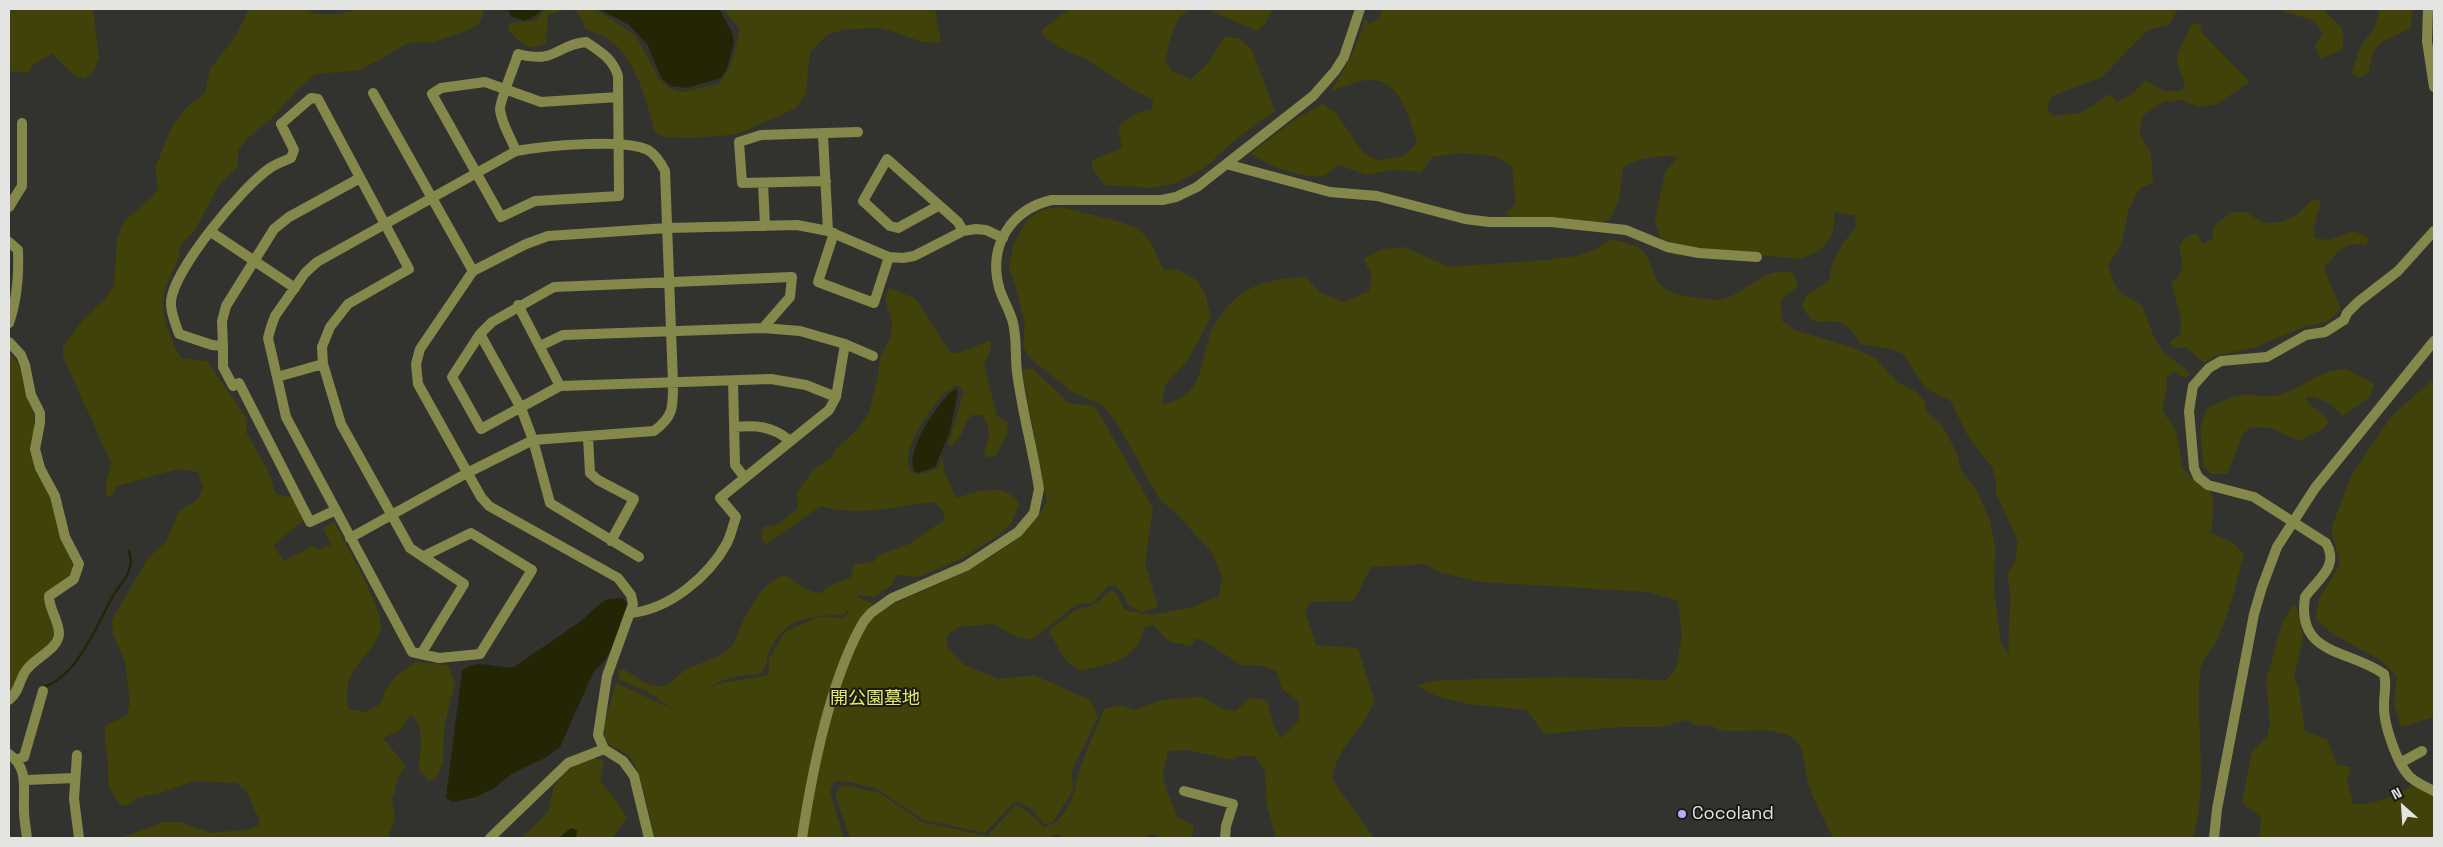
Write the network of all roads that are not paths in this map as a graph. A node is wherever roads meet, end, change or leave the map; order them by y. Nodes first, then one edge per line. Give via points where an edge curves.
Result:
1 (1360, 9) edge
2 (2428, 9) edge
3 (2432, 63) edge
4 (2434, 87) edge
5 (506, 91) junction
6 (373, 93) dead end
7 (618, 98) junction
8 (22, 123) dead end
9 (858, 132) dead end
10 (823, 134) junction
11 (620, 144) junction
12 (516, 151) junction
13 (1226, 164) junction
14 (476, 172) junction
15 (360, 178) junction
16 (826, 181) junction
17 (763, 183) junction
18 (431, 197) junction
19 (938, 206) junction
20 (9, 207) edge
21 (385, 222) junction
22 (765, 226) junction
23 (667, 228) junction
24 (963, 231) junction
25 (210, 232) junction
26 (831, 232) junction
27 (2434, 232) edge
28 (1003, 238) junction
29 (9, 242) edge
30 (889, 257) junction
31 (1757, 257) dead end
32 (253, 261) junction
33 (473, 271) junction
34 (670, 284) junction
35 (295, 288) junction
36 (518, 306) junction
37 (9, 323) edge
38 (763, 328) junction
39 (670, 332) junction
40 (480, 334) junction
41 (2434, 341) edge
42 (9, 342) edge
43 (845, 344) junction
44 (222, 346) junction
45 (540, 346) junction
46 (873, 356) dead end
47 (324, 364) junction
48 (277, 377) junction
49 (733, 381) junction
50 (673, 383) junction
51 (560, 386) junction
52 (836, 397) junction
53 (521, 408) junction
54 (734, 427) junction
55 (588, 437) junction
56 (533, 440) junction
57 (789, 440) junction
58 (468, 473) junction
59 (745, 478) junction
60 (336, 510) junction
61 (392, 515) junction
62 (350, 538) junction
63 (612, 541) junction
64 (424, 556) junction
65 (639, 557) dead end
66 (631, 613) junction
67 (421, 654) junction
68 (43, 691) dead end
69 (9, 700) edge
70 (604, 749) junction
71 (2422, 751) dead end
72 (77, 754) dead end
73 (13, 757) edge
74 (2400, 763) junction
75 (75, 778) junction
76 (26, 780) junction
77 (2434, 790) edge
78 (1184, 791) dead end
79 (27, 838) edge
80 (79, 838) edge
81 (490, 838) edge
82 (649, 838) edge
83 (802, 838) edge
84 (1225, 838) edge
85 (2214, 838) edge

1 - 13 street via 1344,57 1325,84
2 - 3 street
3 - 4 street
5 - 7 street via 541,102
5 - 7 street via 518,54 549,57 586,42 615,66
5 - 12 street via 500,110
5 - 14 street via 485,82 441,88 432,94
6 - 18 street
7 - 11 street
8 - 20 street via 22,186
9 - 10 street
10 - 16 street
10 - 17 street via 761,135 739,142 742,183
11 - 12 street
11 - 14 street via 619,196 535,201 501,218
11 - 23 street via 646,149 660,162 665,171
12 - 14 street
13 - 28 street via 1192,190 1162,200 1052,200 1039,203 1015,217
13 - 31 street via 1330,192 1377,196 1465,219 1551,222 1626,230 1667,247
14 - 18 street
15 - 21 street
15 - 25 street via 318,99 311,98 281,124 294,150 291,158 270,168
15 - 32 street via 289,217 274,229
16 - 17 street
16 - 26 street
17 - 22 street
18 - 21 street
18 - 33 street
19 - 19 street via 898,228 890,226 863,201 887,159
19 - 24 street via 958,222
21 - 35 street via 317,262
21 - 47 street via 409,269 348,304 330,327 322,347
22 - 23 street
22 - 26 street via 796,225
23 - 33 street via 548,236
23 - 34 street
24 - 28 street via 986,230
24 - 30 street via 914,256
25 - 32 street
25 - 44 street via 185,267 174,291 172,309 179,334 212,346
26 - 30 street
26 - 30 street via 818,282 874,303
27 - 74 street via 2398,271 2358,302 2344,320 2325,332 2306,335 2267,357 2221,361 2209,368 2193,386 2189,411 2194,468 2198,477 2208,486 2254,497 2326,542 2331,550 2331,560 2324,576 2305,597 2305,623 2319,643 2384,674 2385,717
28 - 83 street via 997,274 1013,323 1018,373 1039,489 1038,505 1026,524 1010,537 966,566 892,598 864,621 842,672 829,714
29 - 37 street via 18,250 19,258
32 - 35 street
32 - 44 street via 226,306
33 - 58 street via 420,350 416,364 418,384
34 - 36 street via 554,287
34 - 38 street via 792,277 790,296
34 - 39 street
35 - 48 street via 270,327 268,338
36 - 40 street via 492,322
36 - 45 street
38 - 39 street
38 - 43 street via 800,330
39 - 45 street via 563,335
39 - 50 street
40 - 53 street
40 - 53 street via 452,377 480,429
41 - 85 street via 2315,488 2285,532 2269,565 2254,614
42 - 69 street via 25,365 31,394 40,413 35,449 40,468 55,496 65,537 79,564 74,579 49,596 59,636 26,670 18,691
43 - 46 street
43 - 52 street
44 - 60 street via 223,367 233,386 239,383 310,522
45 - 51 street
47 - 48 street
47 - 61 street via 342,424
48 - 60 street via 286,417
49 - 50 street
49 - 52 street via 790,381
49 - 54 street
50 - 51 street
50 - 55 street via 673,410 666,422 654,431
51 - 53 street
52 - 57 street via 829,410
53 - 56 street
54 - 57 street via 758,425 778,431
54 - 59 street via 735,465
55 - 56 street
55 - 63 street via 590,473 634,499
56 - 58 street
56 - 63 street via 550,503
57 - 59 street
58 - 61 street
58 - 66 street via 489,506 618,578 631,594
59 - 66 street via 720,498 736,517 728,541 714,564 670,600 642,612
60 - 62 street
61 - 62 street
61 - 64 street via 410,548
62 - 67 street via 412,652
63 - 65 street
64 - 67 street via 464,584
64 - 67 street via 471,533 532,570 480,654 439,658
66 - 70 street via 607,676 598,735
68 - 73 street via 24,757
70 - 81 street via 568,763
70 - 82 street via 623,761 634,776
71 - 74 street
72 - 75 street
73 - 76 street
74 - 77 street via 2411,777
75 - 76 street
75 - 80 street
76 - 79 street via 24,813
78 - 84 street via 1233,804

